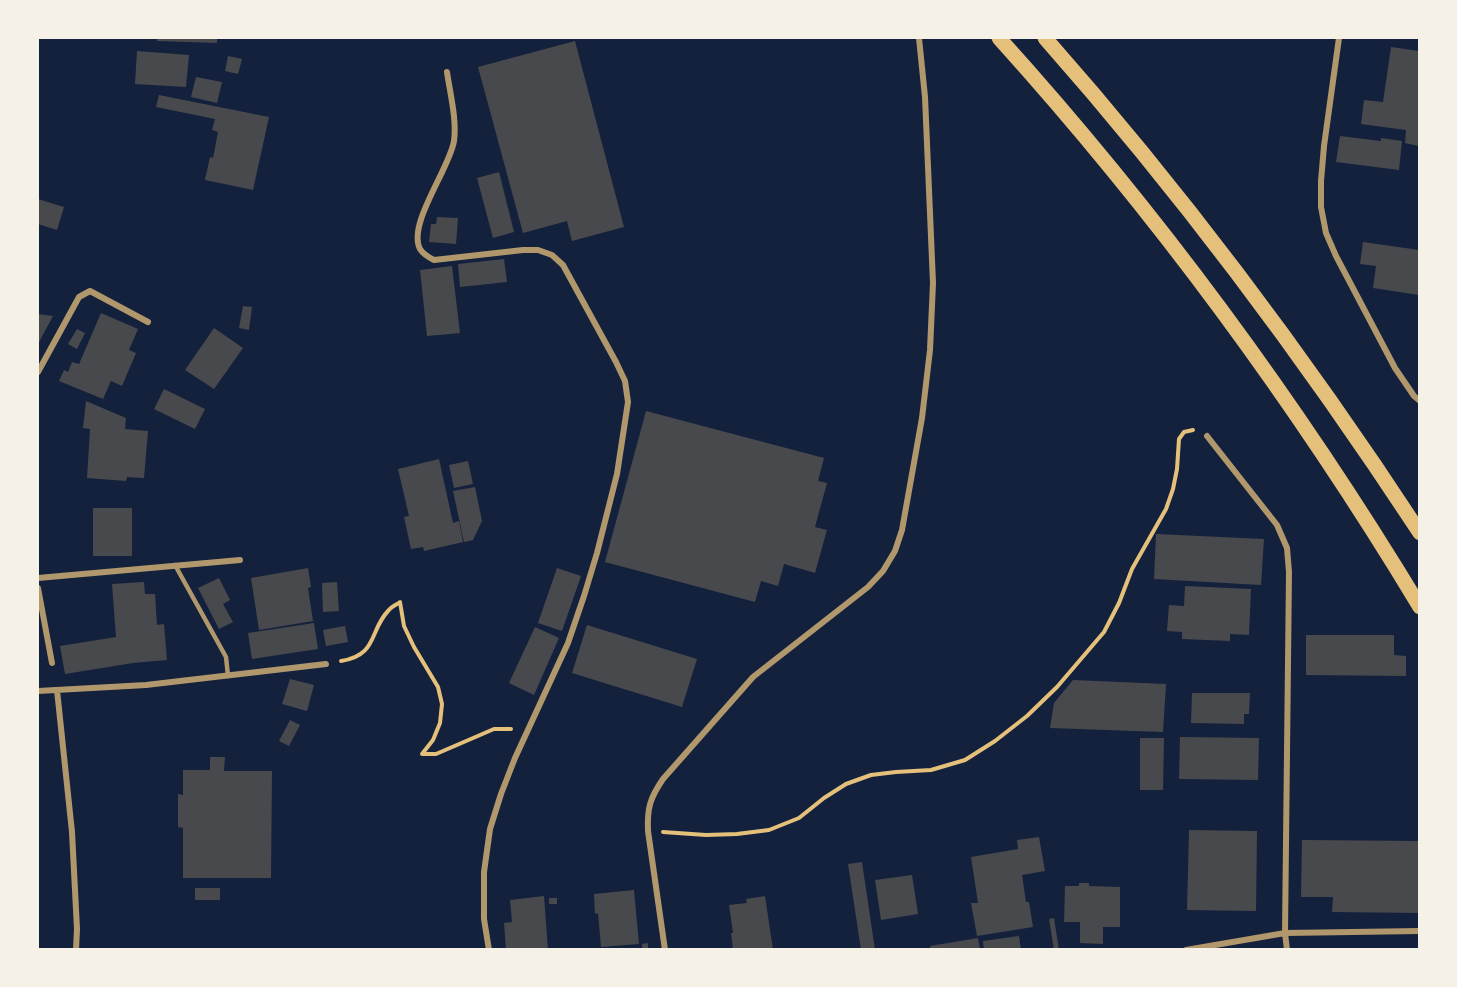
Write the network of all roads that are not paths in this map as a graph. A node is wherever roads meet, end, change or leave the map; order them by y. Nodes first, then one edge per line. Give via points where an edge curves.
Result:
1 (919, 38) edge
2 (999, 38) edge
3 (1045, 38) edge
4 (1340, 38) edge
5 (447, 72) dead end
6 (148, 322) dead end
7 (38, 372) edge
8 (1419, 401) edge
9 (1207, 436) road end
10 (1419, 532) edge
11 (240, 560) dead end
12 (175, 565) junction
13 (38, 578) edge
14 (38, 588) edge
15 (1419, 607) edge
16 (52, 663) dead end
17 (326, 664) road end
18 (228, 676) junction
19 (57, 690) junction
20 (38, 691) edge
21 (1419, 931) edge
22 (1285, 933) junction
23 (76, 950) edge
24 (489, 950) edge
25 (665, 950) edge
26 (1186, 950) edge
27 (1287, 950) edge

1 - 25 street via 933,283 922,418 902,530 895,551 868,587 759,671 652,795 648,831
2 - 15 main road via 1116,176 1223,314 1323,457
3 - 10 main road via 1250,290 1325,392
4 - 8 street via 1321,181 1326,232 1395,368
5 - 24 street via 454,139 422,216 419,248 434,260 523,250 552,255 563,265 616,362 625,381 628,402 616,474 584,596 490,829 484,872 484,919
6 - 7 street via 90,291 79,297
9 - 22 street via 1277,525 1287,548
11 - 12 street
12 - 13 street
12 - 18 lane via 226,657
14 - 16 street
17 - 18 street
18 - 19 street via 146,686
19 - 20 street
19 - 23 street via 72,832
21 - 22 street
22 - 26 street
22 - 27 street

